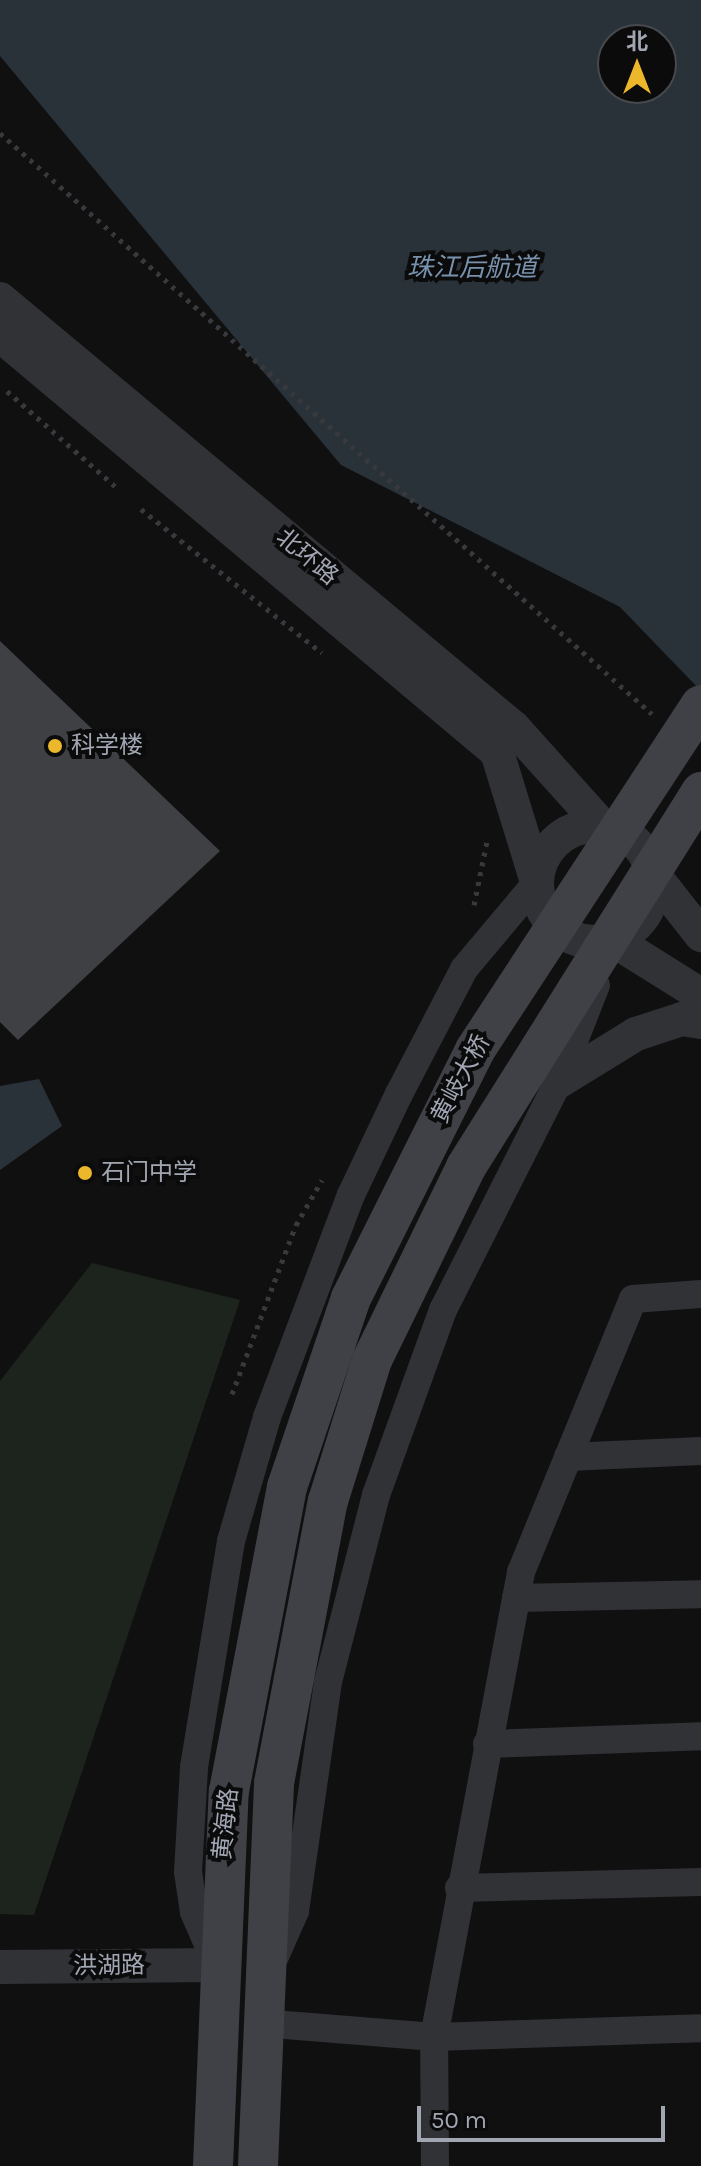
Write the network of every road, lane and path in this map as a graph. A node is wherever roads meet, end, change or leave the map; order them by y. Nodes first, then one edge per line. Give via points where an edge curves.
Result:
1 (0, 133) edge
2 (0, 299) edge
3 (0, 335) edge
4 (7, 391) dead end
5 (116, 487) dead end
6 (141, 509) dead end
7 (337, 665) dead end
8 (701, 705) edge
9 (656, 718) dead end
10 (701, 792) edge
11 (603, 827) junction
12 (487, 832) dead end
13 (653, 874) junction
14 (537, 882) junction
15 (470, 914) dead end
16 (701, 935) edge
17 (613, 940) junction
18 (701, 995) edge
19 (701, 1022) edge
20 (558, 1082) junction
21 (327, 1169) dead end
22 (701, 1294) edge
23 (232, 1394) dead end
24 (701, 1451) edge
25 (568, 1457) junction
26 (287, 1487) joint
27 (328, 1501) joint
28 (701, 1594) edge
29 (516, 1598) junction
30 (701, 1736) edge
31 (487, 1744) junction
32 (701, 1882) edge
33 (459, 1888) junction
34 (217, 1965) junction
35 (0, 1967) edge
36 (261, 1981) junction
37 (261, 2023) junction
38 (701, 2028) edge
39 (434, 2037) junction
40 (213, 2166) edge
41 (258, 2166) edge
42 (435, 2166) edge

1 - 9 path
2 - 11 street, 北环路 via 513,727
3 - 14 street, 北环路 via 497,752
4 - 5 path
6 - 7 path
8 - 26 main road, 黄岐大桥, bridge via 475,1050 351,1298
10 - 27 main road, 黄岐大桥, bridge via 466,1167 372,1360
11 - 13 street via 635,842
11 - 14 street via 576,829 555,842
12 - 15 path
13 - 16 street
13 - 17 street via 649,907
14 - 17 street via 539,900 560,931 585,941
14 - 34 street via 464,969 399,1094 345,1208 267,1417 231,1541 194,1767 188,1872 194,1912
17 - 18 street
17 - 20 street
19 - 20 street via 682,1019 636,1034
20 - 36 street via 443,1310 376,1495 328,1682 295,1911
21 - 23 path via 296,1225
22 - 25 street via 633,1299
24 - 25 street
25 - 29 street
26 - 34 main road, 黄海路 via 237,1730
27 - 36 main road, 黄海路 via 285,1698
28 - 29 street
29 - 31 street
30 - 31 street
31 - 33 street
32 - 33 street
33 - 39 street
34 - 35 street, 洪湖路
34 - 40 main road, 黄海路
36 - 37 main road, 黄海路
37 - 39 street
37 - 41 main road, 黄海路
38 - 39 street
39 - 42 street

